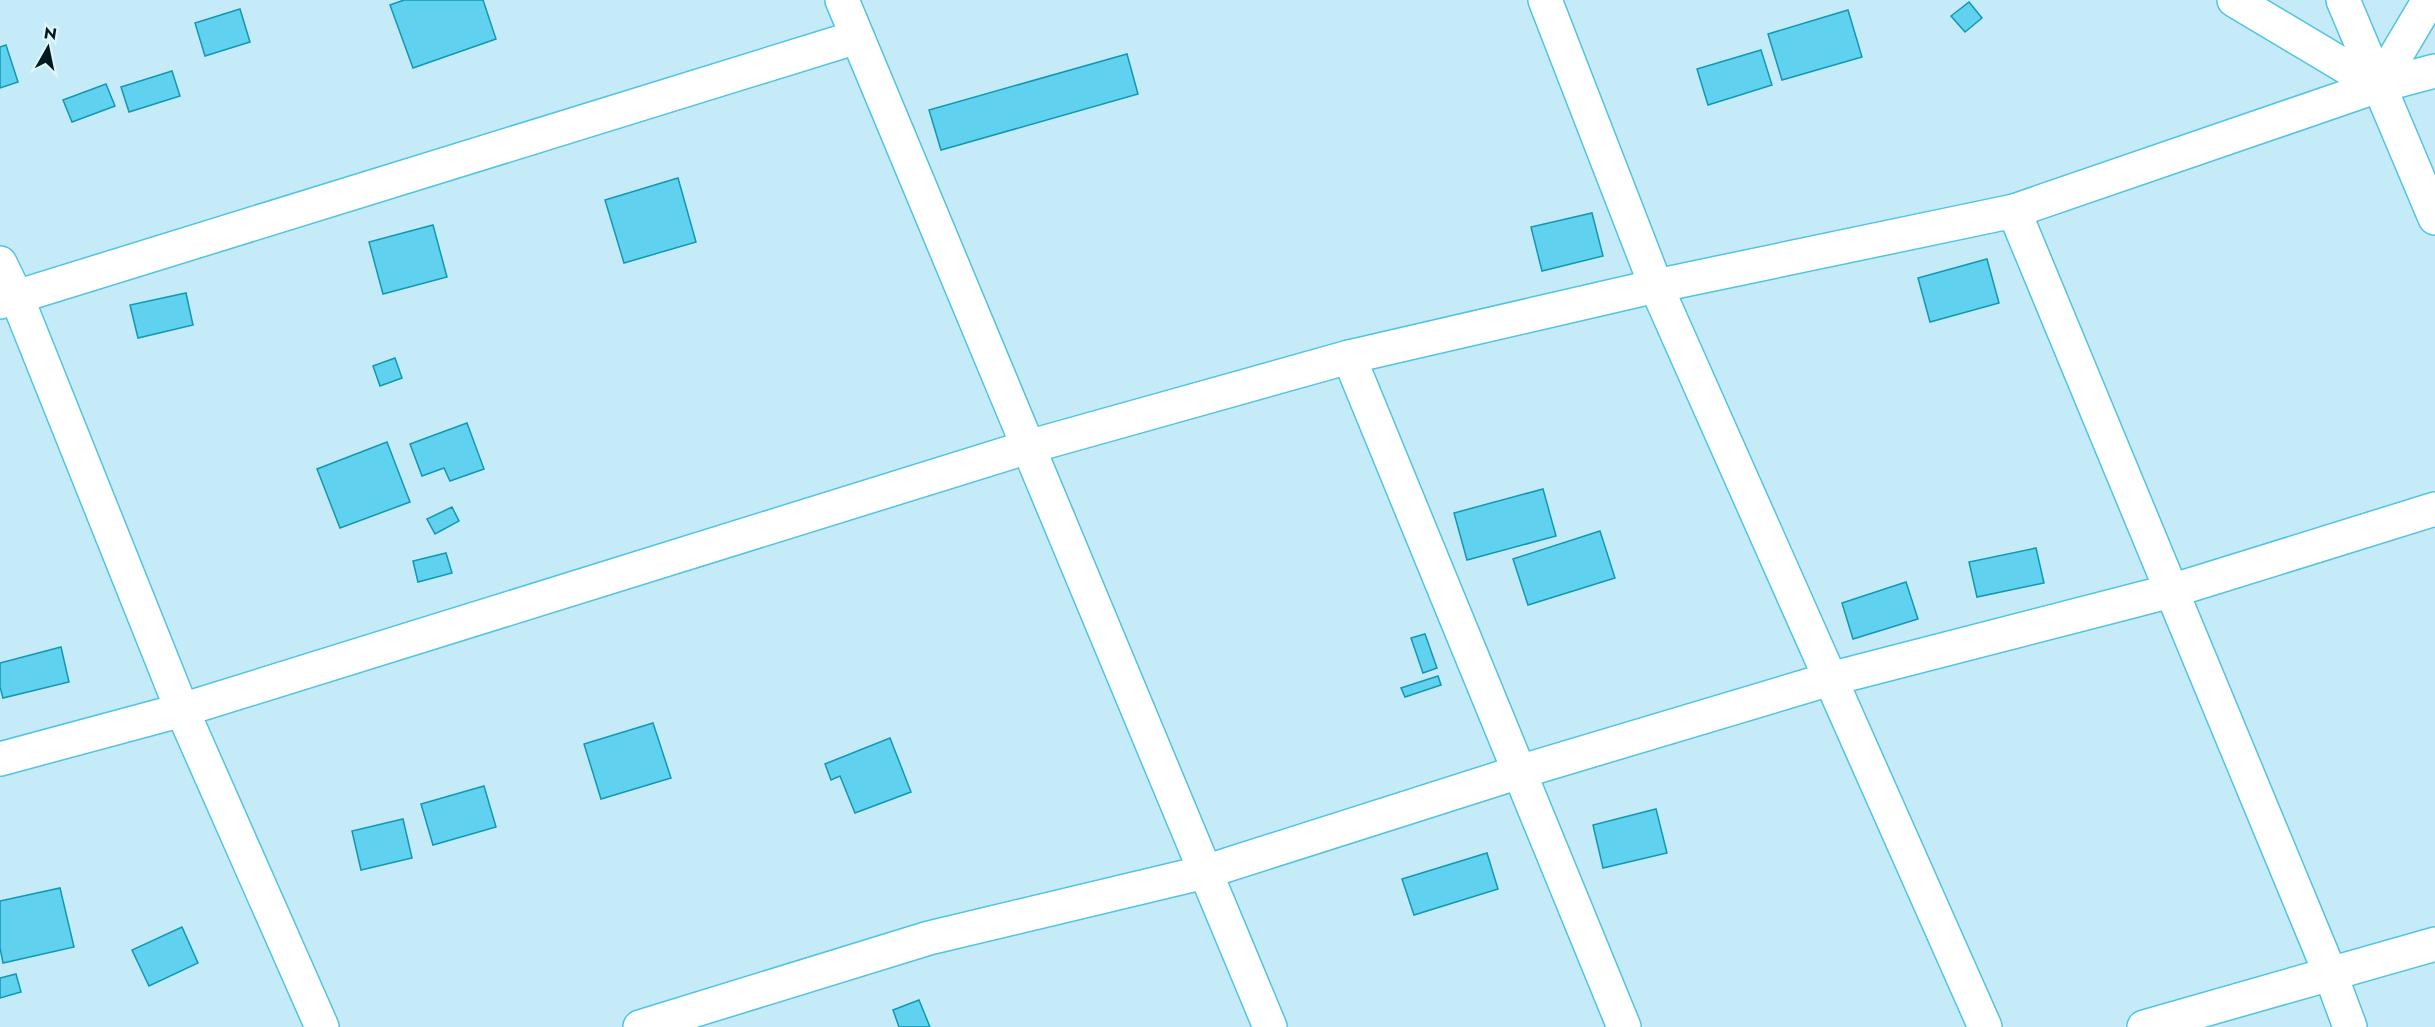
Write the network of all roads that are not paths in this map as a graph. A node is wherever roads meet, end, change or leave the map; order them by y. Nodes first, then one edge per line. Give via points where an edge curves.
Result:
1 (842, 0) edge
2 (1545, 0) edge
3 (2234, 0) edge
4 (2343, 0) edge
5 (2429, 0) edge
6 (857, 37) junction
7 (2435, 71) edge
8 (2378, 87) junction
9 (2014, 211) junction
10 (2435, 218) edge
11 (0, 263) edge
12 (1656, 286) junction
13 (8, 300) edge
14 (1349, 357) junction
15 (1028, 447) junction
16 (2435, 509) edge
17 (2171, 591) junction
18 (1830, 679) junction
19 (182, 710) junction
20 (0, 759) edge
21 (1519, 772) junction
22 (1205, 872) junction
23 (2435, 944) edge
24 (2330, 973) junction
25 (322, 1027) edge
26 (640, 1027) edge
27 (1270, 1027) edge
28 (1624, 1027) edge
29 (1985, 1027) edge
30 (2144, 1027) edge
31 (2350, 1027) edge

1 - 6 street
2 - 12 street
3 - 8 street
4 - 8 street
5 - 8 street
6 - 13 street
6 - 15 street
7 - 8 street
8 - 9 street
8 - 10 street
9 - 12 street
9 - 17 street
11 - 13 street
12 - 14 street
12 - 18 street
13 - 19 street
14 - 15 street
14 - 21 street
15 - 19 street
15 - 22 street
16 - 17 street
17 - 18 street
17 - 24 street
18 - 21 street
18 - 29 street
19 - 20 street
19 - 25 street
21 - 22 street
21 - 28 street
22 - 26 street via 930,938
22 - 27 street
23 - 24 street
24 - 30 street
24 - 31 street

